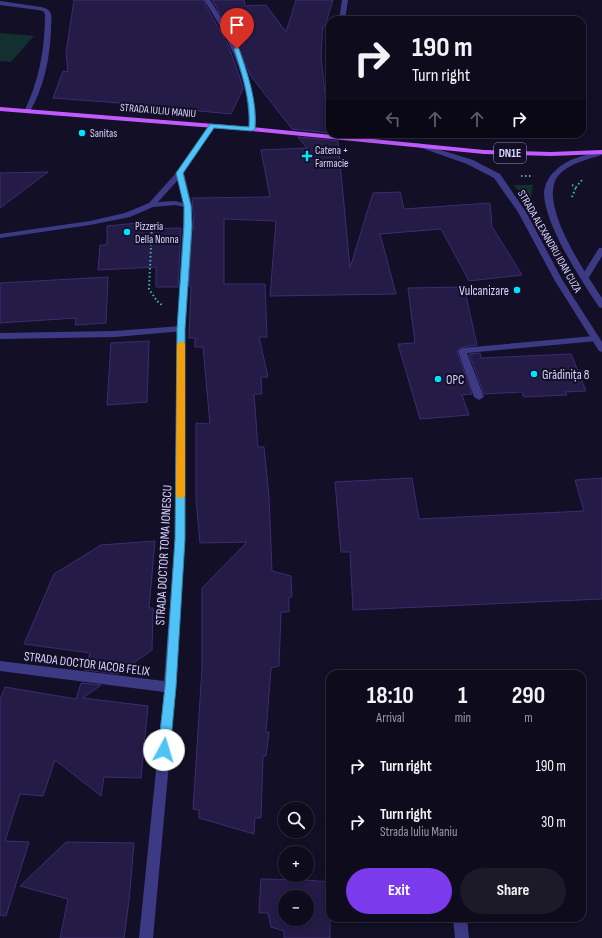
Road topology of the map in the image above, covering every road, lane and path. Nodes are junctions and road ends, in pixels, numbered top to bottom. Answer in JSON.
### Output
{"nodes":[{"id":1,"x":207,"y":0,"type":"edge"},
{"id":2,"x":345,"y":0,"type":"edge"},
{"id":3,"x":0,"y":3,"type":"edge"},
{"id":4,"x":343,"y":16,"type":"edge"},
{"id":5,"x":0,"y":109,"type":"edge"},
{"id":6,"x":27,"y":112,"type":"junction"},
{"id":7,"x":212,"y":126,"type":"junction"},
{"id":8,"x":252,"y":129,"type":"junction"},
{"id":9,"x":326,"y":136,"type":"edge"},
{"id":10,"x":352,"y":138,"type":"edge"},
{"id":11,"x":374,"y":140,"type":"joint"},
{"id":12,"x":418,"y":145,"type":"junction"},
{"id":13,"x":602,"y":152,"type":"edge"},
{"id":14,"x":180,"y":173,"type":"junction"},
{"id":15,"x":576,"y":186,"type":"dead end"},
{"id":16,"x":572,"y":201,"type":"dead end"},
{"id":17,"x":152,"y":205,"type":"junction"},
{"id":18,"x":188,"y":206,"type":"junction"},
{"id":19,"x":0,"y":236,"type":"edge"},
{"id":20,"x":602,"y":250,"type":"edge"},
{"id":21,"x":585,"y":277,"type":"junction"},
{"id":22,"x":599,"y":294,"type":"edge"},
{"id":23,"x":602,"y":305,"type":"edge"},
{"id":24,"x":181,"y":326,"type":"junction"},
{"id":25,"x":0,"y":336,"type":"edge"},
{"id":26,"x":594,"y":339,"type":"junction"},
{"id":27,"x":602,"y":349,"type":"edge"},
{"id":28,"x":479,"y":397,"type":"dead end"},
{"id":29,"x":0,"y":666,"type":"edge"},
{"id":30,"x":170,"y":687,"type":"junction"},
{"id":31,"x":460,"y":922,"type":"edge"},
{"id":32,"x":146,"y":938,"type":"edge"},
{"id":33,"x":462,"y":938,"type":"edge"}],
"edges":[{"from":1,"to":8,"type":"street"},
{"from":2,"to":4,"type":"street"},
{"from":3,"to":6,"type":"street"},
{"from":5,"to":6,"type":"main road","name":"STRADA IULIU MANIU","number":"DN1E"},
{"from":6,"to":7,"type":"main road","name":"STRADA IULIU MANIU","number":"DN1E"},
{"from":7,"to":8,"type":"main road","name":"STRADA IULIU MANIU","number":"DN1E"},
{"from":7,"to":14,"type":"street"},
{"from":8,"to":9,"type":"main road","name":"STRADA IULIU MANIU","number":"DN1E"},
{"from":10,"to":11,"type":"main road","name":"STRADA IULIU MANIU","number":"DN1E"},
{"from":11,"to":12,"type":"main road","name":"STRADA IULIU MANIU","number":"DN1E"},
{"from":12,"to":13,"type":"main road","name":"STRADA IULIU MANIU","number":"DN1E"},
{"from":12,"to":26,"type":"street","name":"STRADA ALEXANDRU IOAN CUZA"},
{"from":13,"to":21,"type":"street","name":"STRADA ALEXANDRU IOAN CUZA"},
{"from":14,"to":17,"type":"street"},
{"from":14,"to":18,"type":"street","name":"STRADA DOCTOR TOMA IONESCU"},
{"from":15,"to":16,"type":"path"},
{"from":17,"to":18,"type":"street"},
{"from":17,"to":19,"type":"street"},
{"from":17,"to":24,"type":"path"},
{"from":18,"to":24,"type":"street","name":"STRADA DOCTOR TOMA IONESCU"},
{"from":20,"to":21,"type":"street"},
{"from":21,"to":22,"type":"street","name":"STRADA ALEXANDRU IOAN CUZA"},
{"from":22,"to":23,"type":"street","name":"STRADA ALEXANDRU IOAN CUZA"},
{"from":24,"to":25,"type":"street"},
{"from":24,"to":30,"type":"street","name":"STRADA DOCTOR TOMA IONESCU"},
{"from":26,"to":27,"type":"street","name":"STRADA ALEXANDRU IOAN CUZA"},
{"from":26,"to":28,"type":"street"},
{"from":29,"to":30,"type":"street","name":"STRADA DOCTOR IACOB FELIX"},
{"from":30,"to":32,"type":"street","name":"STRADA DOCTOR TOMA IONESCU"},
{"from":31,"to":33,"type":"street"}]}
